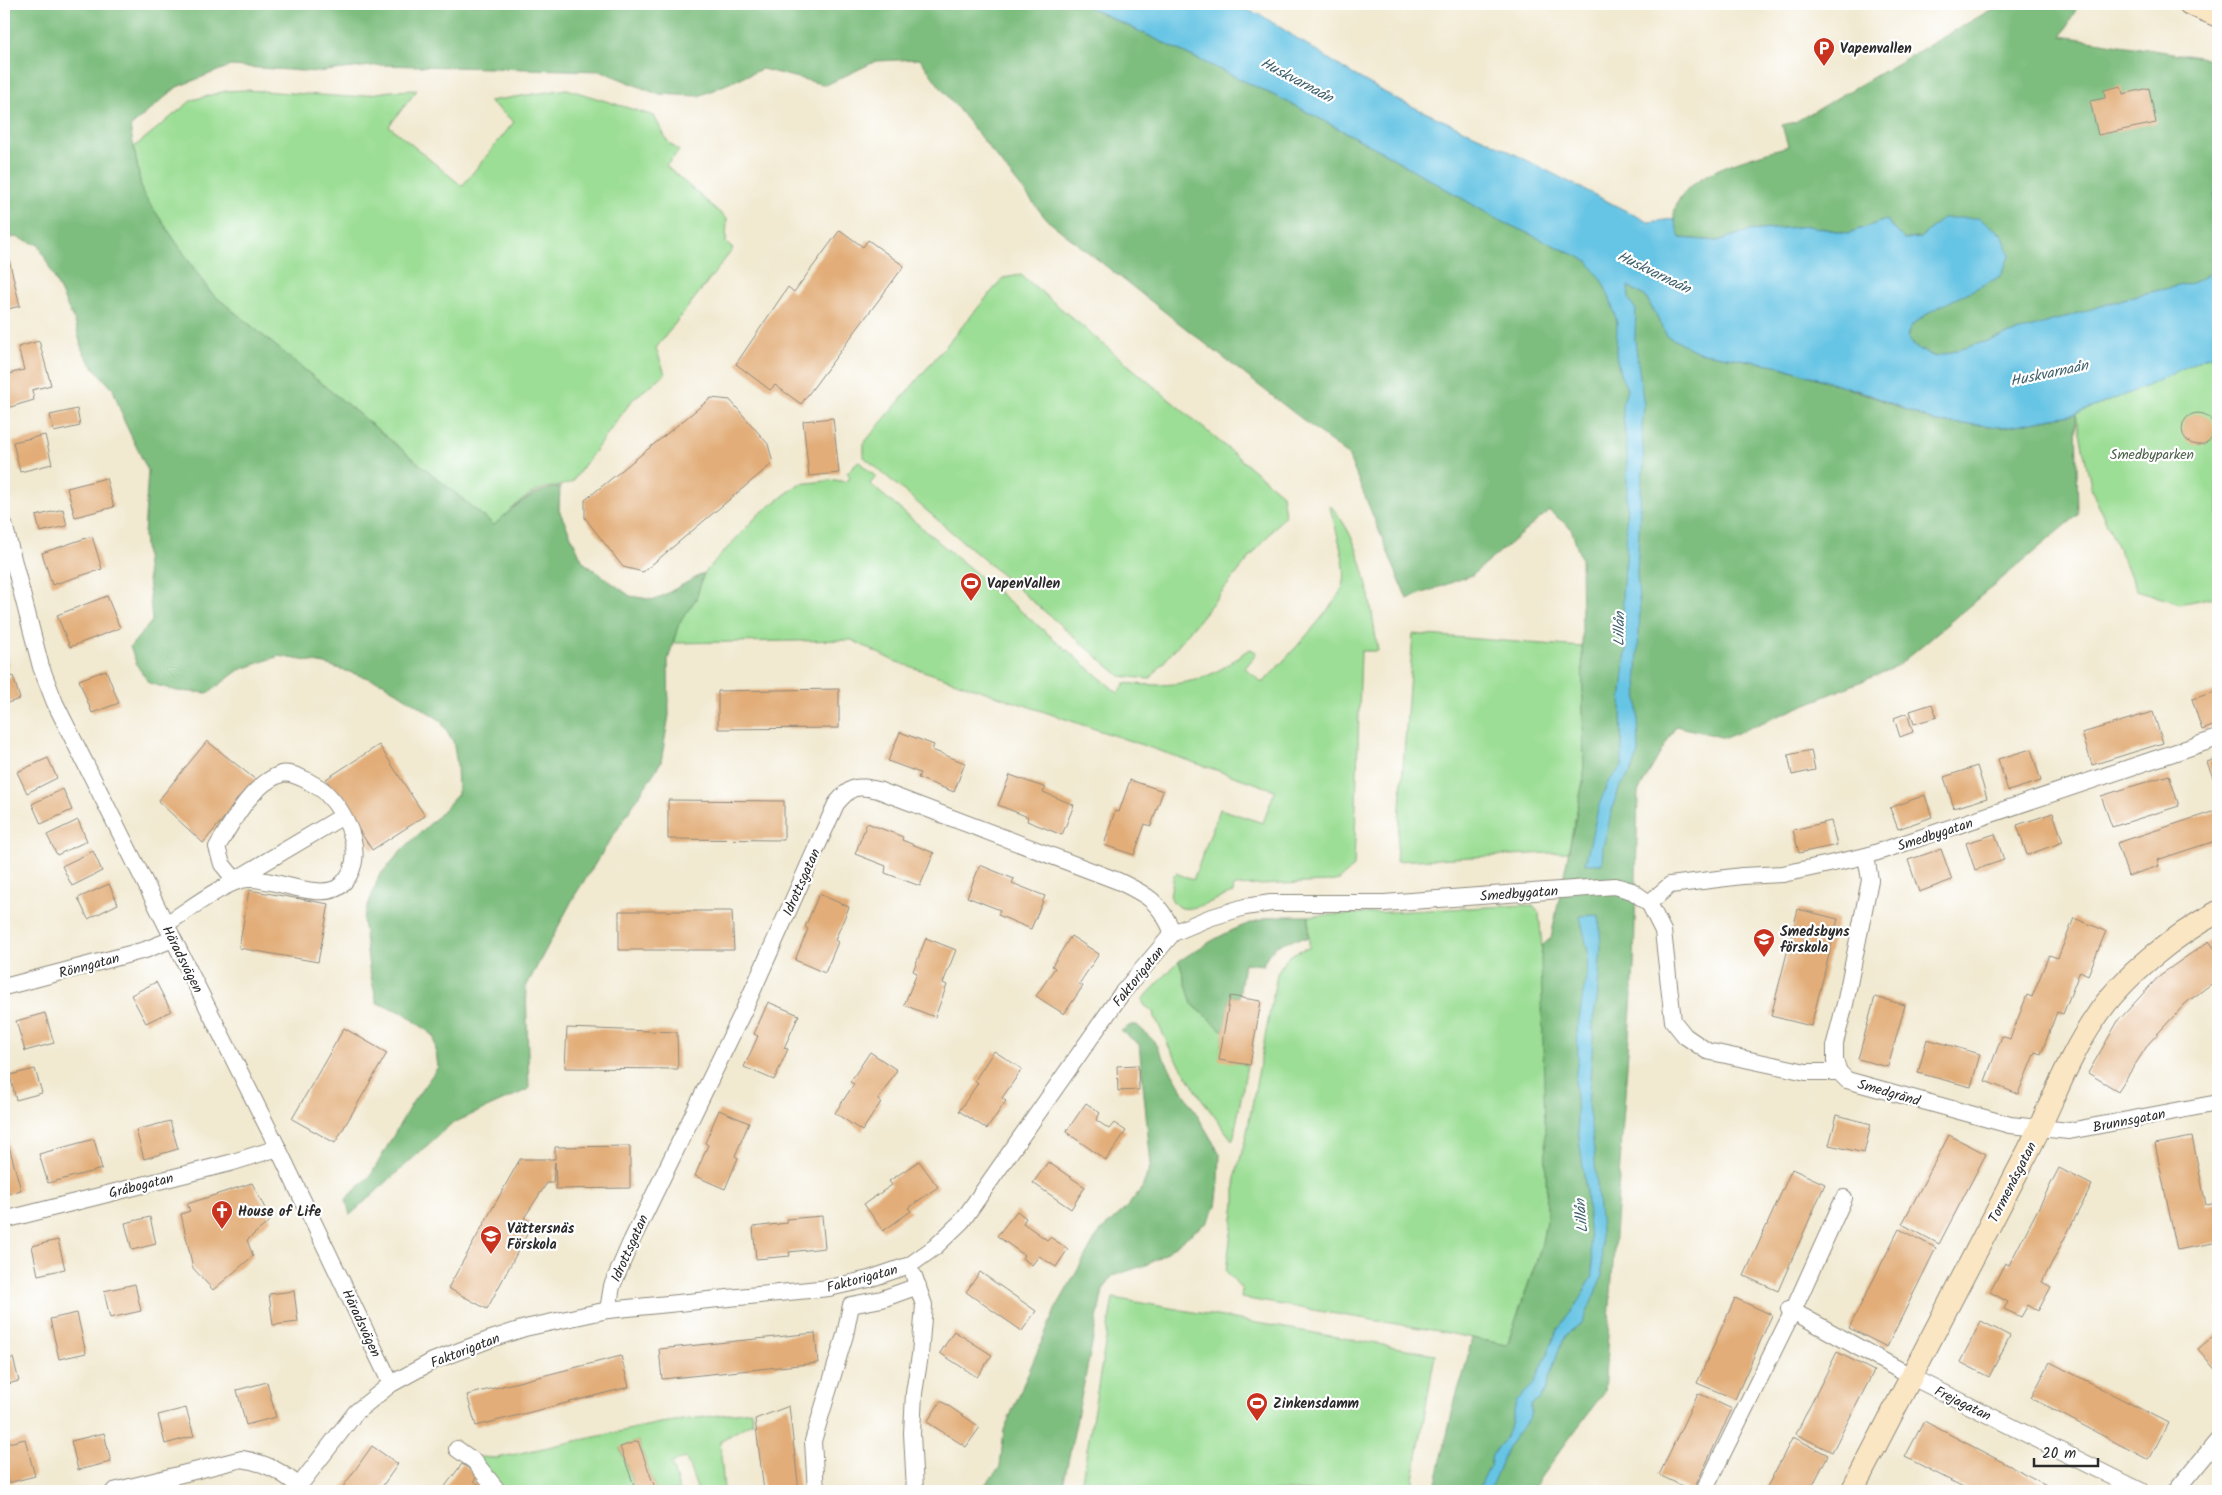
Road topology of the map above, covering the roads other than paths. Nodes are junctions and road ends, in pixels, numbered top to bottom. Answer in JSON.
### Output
{"nodes":[{"id":1,"x":2190,"y":4,"type":"edge"},
{"id":2,"x":2218,"y":16,"type":"edge"},
{"id":3,"x":4,"y":524,"type":"edge"},
{"id":4,"x":11,"y":579,"type":"edge"},
{"id":5,"x":2218,"y":738,"type":"edge"},
{"id":6,"x":342,"y":816,"type":"junction"},
{"id":7,"x":1866,"y":856,"type":"junction"},
{"id":8,"x":235,"y":880,"type":"junction"},
{"id":9,"x":1384,"y":902,"type":"joint"},
{"id":10,"x":1649,"y":904,"type":"junction"},
{"id":11,"x":2218,"y":912,"type":"edge"},
{"id":12,"x":166,"y":924,"type":"junction"},
{"id":13,"x":1173,"y":933,"type":"junction"},
{"id":14,"x":174,"y":939,"type":"junction"},
{"id":15,"x":4,"y":987,"type":"edge"},
{"id":16,"x":1839,"y":1072,"type":"junction"},
{"id":17,"x":2218,"y":1103,"type":"edge"},
{"id":18,"x":2040,"y":1128,"type":"junction"},
{"id":19,"x":278,"y":1148,"type":"junction"},
{"id":20,"x":1844,"y":1198,"type":"dead end"},
{"id":21,"x":4,"y":1220,"type":"edge"},
{"id":22,"x":910,"y":1265,"type":"junction"},
{"id":23,"x":918,"y":1286,"type":"junction"},
{"id":24,"x":608,"y":1310,"type":"junction"},
{"id":25,"x":1791,"y":1310,"type":"junction"},
{"id":26,"x":1912,"y":1377,"type":"junction"},
{"id":27,"x":391,"y":1384,"type":"junction"},
{"id":28,"x":2218,"y":1440,"type":"edge"},
{"id":29,"x":457,"y":1449,"type":"dead end"},
{"id":30,"x":297,"y":1488,"type":"edge"},
{"id":31,"x":114,"y":1491,"type":"edge"},
{"id":32,"x":498,"y":1491,"type":"edge"},
{"id":33,"x":816,"y":1491,"type":"edge"},
{"id":34,"x":915,"y":1491,"type":"edge"},
{"id":35,"x":1704,"y":1491,"type":"edge"},
{"id":36,"x":1852,"y":1491,"type":"edge"},
{"id":37,"x":2141,"y":1491,"type":"edge"},
{"id":38,"x":2176,"y":1491,"type":"edge"}],
"edges":[{"from":1,"to":2,"type":"street"},
{"from":3,"to":4,"type":"street","name":"Häradsvägen"},
{"from":4,"to":12,"type":"street","name":"Häradsvägen"},
{"from":5,"to":7,"type":"street","name":"Smedbygatan"},
{"from":6,"to":8,"type":"street"},
{"from":6,"to":8,"type":"street"},
{"from":6,"to":8,"type":"street"},
{"from":7,"to":10,"type":"street","name":"Smedbygatan"},
{"from":7,"to":16,"type":"street"},
{"from":8,"to":12,"type":"street"},
{"from":9,"to":10,"type":"street","name":"Smedbygatan"},
{"from":9,"to":13,"type":"street","name":"Faktorigatan"},
{"from":10,"to":16,"type":"street","name":"Smedbygatan"},
{"from":11,"to":18,"type":"street","name":"Tormenåsgatan"},
{"from":12,"to":14,"type":"street","name":"Häradsvägen"},
{"from":13,"to":22,"type":"street","name":"Faktorigatan"},
{"from":13,"to":24,"type":"street","name":"Idrottsgatan"},
{"from":14,"to":15,"type":"street","name":"Rönngatan"},
{"from":14,"to":19,"type":"street","name":"Häradsvägen"},
{"from":16,"to":18,"type":"street","name":"Smedgränd"},
{"from":17,"to":18,"type":"street","name":"Brunnsgatan"},
{"from":18,"to":26,"type":"street","name":"Tormenåsgatan"},
{"from":19,"to":21,"type":"street","name":"Gråbogatan"},
{"from":19,"to":27,"type":"street","name":"Häradsvägen"},
{"from":20,"to":25,"type":"street"},
{"from":22,"to":23,"type":"street"},
{"from":22,"to":24,"type":"street","name":"Faktorigatan"},
{"from":23,"to":33,"type":"street"},
{"from":23,"to":34,"type":"street"},
{"from":24,"to":27,"type":"street","name":"Faktorigatan"},
{"from":25,"to":26,"type":"street","name":"Frejagatan"},
{"from":25,"to":35,"type":"street"},
{"from":26,"to":36,"type":"street","name":"Tormenåsgatan"},
{"from":26,"to":37,"type":"street","name":"Frejagatan"},
{"from":27,"to":30,"type":"street","name":"Faktorigatan"},
{"from":28,"to":38,"type":"street"},
{"from":29,"to":32,"type":"street"},
{"from":30,"to":31,"type":"street"}]}
